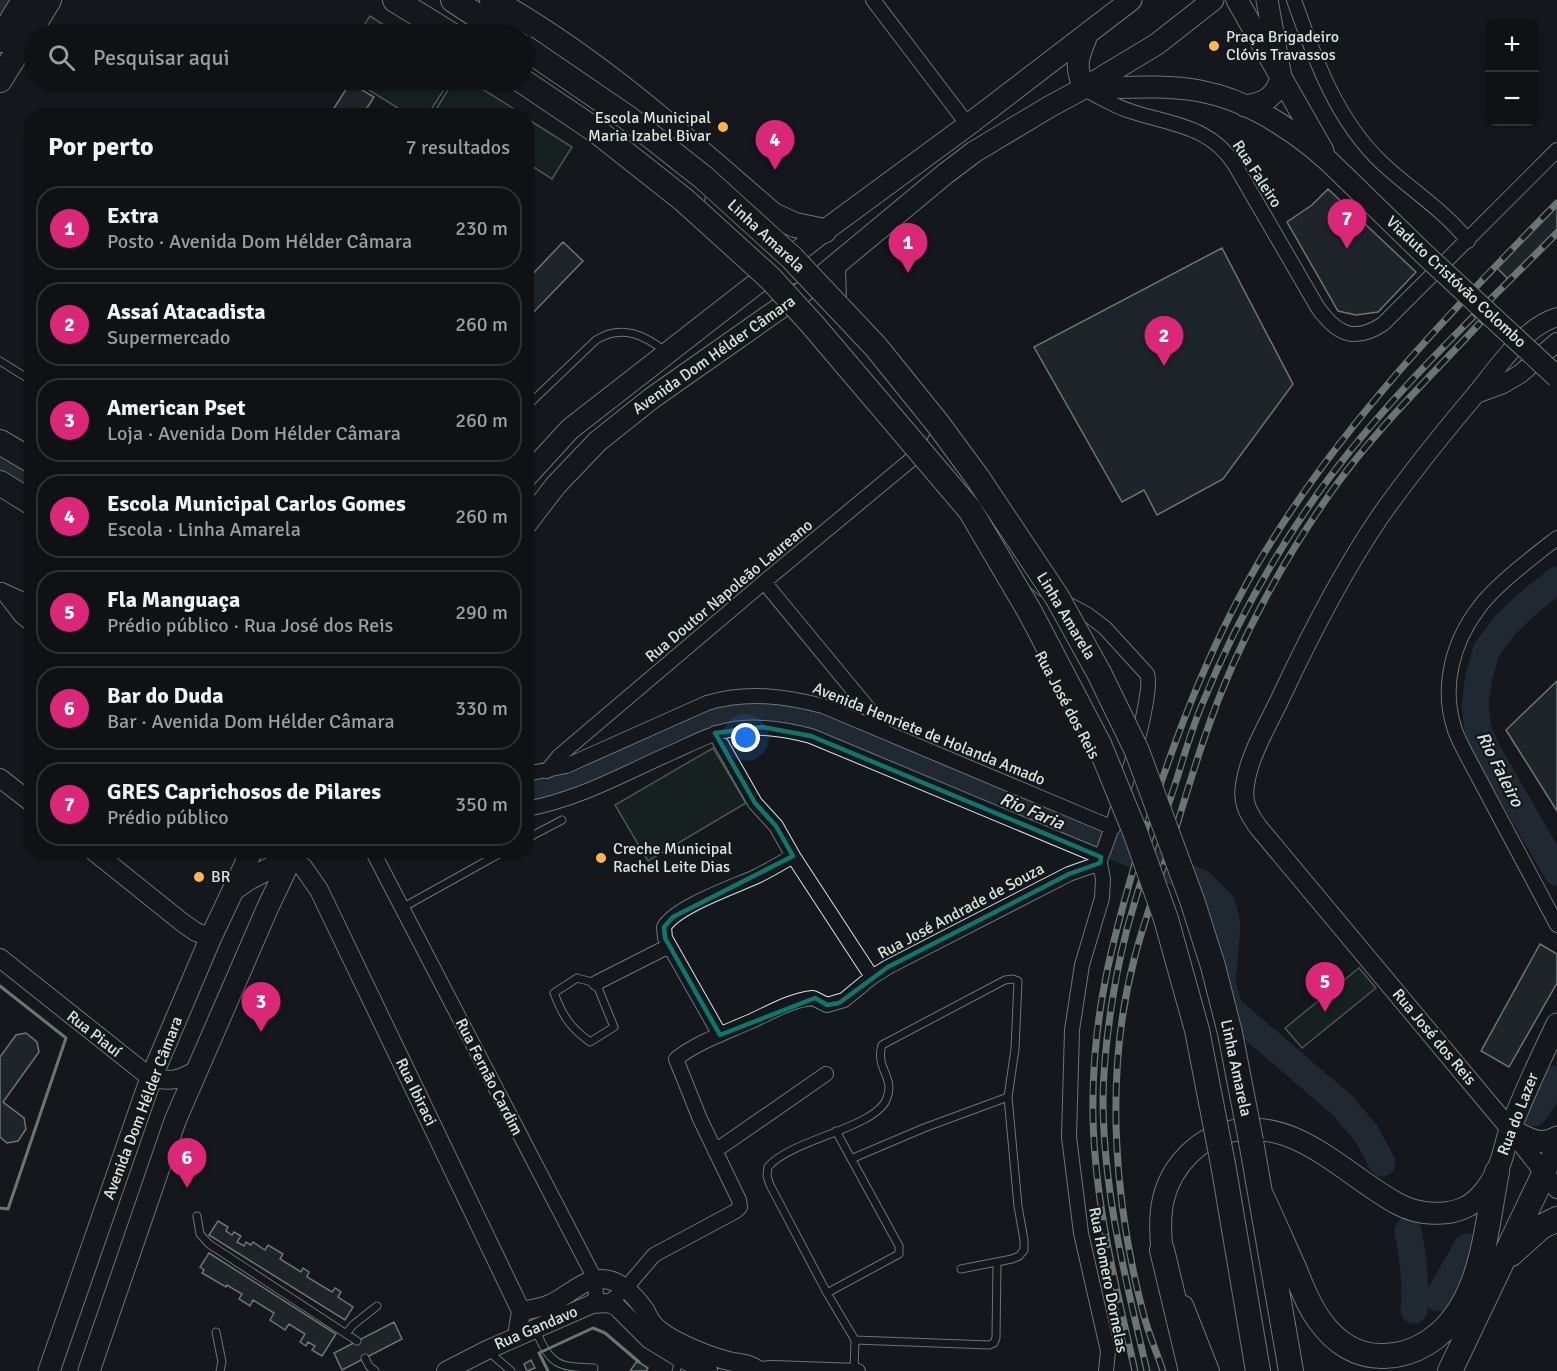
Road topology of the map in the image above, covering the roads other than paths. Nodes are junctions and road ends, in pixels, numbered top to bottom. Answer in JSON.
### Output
{"nodes":[{"id":1,"x":24,"y":0,"type":"edge"},
{"id":2,"x":49,"y":0,"type":"edge"},
{"id":3,"x":453,"y":0,"type":"edge"},
{"id":4,"x":492,"y":0,"type":"edge"},
{"id":5,"x":873,"y":0,"type":"edge"},
{"id":6,"x":1131,"y":0,"type":"edge"},
{"id":7,"x":1213,"y":0,"type":"edge"},
{"id":8,"x":1237,"y":0,"type":"edge"},
{"id":9,"x":1267,"y":0,"type":"edge"},
{"id":10,"x":1294,"y":0,"type":"edge"},
{"id":11,"x":401,"y":4,"type":"edge"},
{"id":12,"x":34,"y":24,"type":"edge"},
{"id":13,"x":434,"y":24,"type":"edge"},
{"id":14,"x":490,"y":24,"type":"edge"},
{"id":15,"x":530,"y":24,"type":"edge"},
{"id":16,"x":534,"y":27,"type":"edge"},
{"id":17,"x":1087,"y":34,"type":"junction"},
{"id":18,"x":0,"y":40,"type":"edge"},
{"id":19,"x":24,"y":41,"type":"edge"},
{"id":20,"x":534,"y":54,"type":"edge"},
{"id":21,"x":1281,"y":77,"type":"junction"},
{"id":22,"x":0,"y":80,"type":"edge"},
{"id":23,"x":1084,"y":88,"type":"junction"},
{"id":24,"x":534,"y":89,"type":"edge"},
{"id":25,"x":1245,"y":106,"type":"junction"},
{"id":26,"x":968,"y":125,"type":"junction"},
{"id":27,"x":1557,"y":150,"type":"edge"},
{"id":28,"x":1330,"y":161,"type":"junction"},
{"id":29,"x":745,"y":191,"type":"junction"},
{"id":30,"x":824,"y":231,"type":"junction"},
{"id":31,"x":1468,"y":241,"type":"junction"},
{"id":32,"x":838,"y":263,"type":"junction"},
{"id":33,"x":780,"y":267,"type":"junction"},
{"id":34,"x":822,"y":276,"type":"junction"},
{"id":35,"x":803,"y":292,"type":"junction"},
{"id":36,"x":1557,"y":317,"type":"edge"},
{"id":37,"x":842,"y":326,"type":"junction"},
{"id":38,"x":1557,"y":342,"type":"edge"},
{"id":39,"x":668,"y":354,"type":"junction"},
{"id":40,"x":0,"y":361,"type":"edge"},
{"id":41,"x":24,"y":376,"type":"edge"},
{"id":42,"x":1557,"y":377,"type":"edge"},
{"id":43,"x":1475,"y":395,"type":"junction"},
{"id":44,"x":534,"y":399,"type":"edge"},
{"id":45,"x":935,"y":440,"type":"junction"},
{"id":46,"x":0,"y":442,"type":"edge"},
{"id":47,"x":24,"y":456,"type":"edge"},
{"id":48,"x":534,"y":468,"type":"edge"},
{"id":49,"x":0,"y":483,"type":"edge"},
{"id":50,"x":24,"y":498,"type":"edge"},
{"id":51,"x":534,"y":514,"type":"edge"},
{"id":52,"x":1557,"y":538,"type":"edge"},
{"id":53,"x":1020,"y":564,"type":"junction"},
{"id":54,"x":764,"y":582,"type":"junction"},
{"id":55,"x":1,"y":590,"type":"edge"},
{"id":56,"x":24,"y":600,"type":"edge"},
{"id":57,"x":1019,"y":611,"type":"dead end"},
{"id":58,"x":24,"y":618,"type":"edge"},
{"id":59,"x":885,"y":732,"type":"junction"},
{"id":60,"x":715,"y":733,"type":"junction"},
{"id":61,"x":1096,"y":761,"type":"dead end"},
{"id":62,"x":547,"y":771,"type":"junction"},
{"id":63,"x":534,"y":773,"type":"edge"},
{"id":64,"x":1128,"y":773,"type":"junction"},
{"id":65,"x":0,"y":778,"type":"edge"},
{"id":66,"x":24,"y":797,"type":"edge"},
{"id":67,"x":534,"y":808,"type":"edge"},
{"id":68,"x":562,"y":820,"type":"dead end"},
{"id":69,"x":534,"y":835,"type":"edge"},
{"id":70,"x":1106,"y":847,"type":"junction"},
{"id":71,"x":793,"y":856,"type":"junction"},
{"id":72,"x":102,"y":858,"type":"edge"},
{"id":73,"x":248,"y":858,"type":"edge"},
{"id":74,"x":285,"y":858,"type":"edge"},
{"id":75,"x":290,"y":858,"type":"edge"},
{"id":76,"x":295,"y":858,"type":"edge"},
{"id":77,"x":376,"y":858,"type":"edge"},
{"id":78,"x":492,"y":858,"type":"edge"},
{"id":79,"x":232,"y":890,"type":"junction"},
{"id":80,"x":402,"y":908,"type":"junction"},
{"id":81,"x":1557,"y":925,"type":"edge"},
{"id":82,"x":211,"y":937,"type":"junction"},
{"id":83,"x":669,"y":946,"type":"junction"},
{"id":84,"x":0,"y":958,"type":"edge"},
{"id":85,"x":872,"y":977,"type":"junction"},
{"id":86,"x":596,"y":983,"type":"junction"},
{"id":87,"x":1557,"y":1024,"type":"edge"},
{"id":88,"x":720,"y":1035,"type":"junction"},
{"id":89,"x":197,"y":1070,"type":"junction"},
{"id":90,"x":826,"y":1074,"type":"dead end"},
{"id":91,"x":152,"y":1078,"type":"junction"},
{"id":92,"x":1008,"y":1097,"type":"junction"},
{"id":93,"x":1510,"y":1129,"type":"junction"},
{"id":94,"x":836,"y":1131,"type":"junction"},
{"id":95,"x":1557,"y":1137,"type":"edge"},
{"id":96,"x":1557,"y":1146,"type":"edge"},
{"id":97,"x":715,"y":1152,"type":"junction"},
{"id":98,"x":851,"y":1159,"type":"junction"},
{"id":99,"x":1497,"y":1172,"type":"junction"},
{"id":100,"x":1550,"y":1181,"type":"edge"},
{"id":101,"x":1262,"y":1197,"type":"junction"},
{"id":102,"x":196,"y":1216,"type":"dead end"},
{"id":103,"x":1557,"y":1219,"type":"edge"},
{"id":104,"x":1162,"y":1250,"type":"joint"},
{"id":105,"x":1238,"y":1250,"type":"junction"},
{"id":106,"x":1502,"y":1261,"type":"junction"},
{"id":107,"x":997,"y":1263,"type":"junction"},
{"id":108,"x":961,"y":1269,"type":"dead end"},
{"id":109,"x":595,"y":1279,"type":"junction"},
{"id":110,"x":626,"y":1289,"type":"junction"},
{"id":111,"x":827,"y":1293,"type":"junction"},
{"id":112,"x":600,"y":1304,"type":"junction"},
{"id":113,"x":377,"y":1306,"type":"dead end"},
{"id":114,"x":521,"y":1311,"type":"junction"},
{"id":115,"x":535,"y":1329,"type":"junction"},
{"id":116,"x":216,"y":1332,"type":"dead end"},
{"id":117,"x":346,"y":1334,"type":"junction"},
{"id":118,"x":517,"y":1336,"type":"junction"},
{"id":119,"x":855,"y":1340,"type":"junction"},
{"id":120,"x":357,"y":1341,"type":"dead end"},
{"id":121,"x":487,"y":1350,"type":"junction"},
{"id":122,"x":365,"y":1358,"type":"dead end"},
{"id":123,"x":685,"y":1365,"type":"edge"},
{"id":124,"x":728,"y":1367,"type":"edge"},
{"id":125,"x":594,"y":1368,"type":"dead end"},
{"id":126,"x":1203,"y":1369,"type":"edge"},
{"id":127,"x":759,"y":1370,"type":"edge"},
{"id":128,"x":49,"y":1371,"type":"edge"},
{"id":129,"x":89,"y":1371,"type":"edge"},
{"id":130,"x":220,"y":1371,"type":"edge"},
{"id":131,"x":375,"y":1371,"type":"edge"},
{"id":132,"x":446,"y":1371,"type":"edge"},
{"id":133,"x":511,"y":1371,"type":"edge"},
{"id":134,"x":708,"y":1371,"type":"edge"},
{"id":135,"x":856,"y":1371,"type":"edge"},
{"id":136,"x":1106,"y":1371,"type":"edge"},
{"id":137,"x":1242,"y":1371,"type":"edge"},
{"id":138,"x":1258,"y":1371,"type":"edge"},
{"id":139,"x":1291,"y":1371,"type":"edge"},
{"id":140,"x":1450,"y":1371,"type":"edge"}],
"edges":[{"from":1,"to":18,"type":"highway"},
{"from":2,"to":12,"type":"highway"},
{"from":3,"to":14,"type":"highway"},
{"from":4,"to":15,"type":"highway"},
{"from":5,"to":26,"type":"street"},
{"from":6,"to":17,"type":"main road","name":"Avenida Dom Hélder Câmara"},
{"from":7,"to":23,"type":"main road","name":"Avenida Dom Hélder Câmara"},
{"from":8,"to":21,"type":"main road"},
{"from":9,"to":21,"type":"main road"},
{"from":10,"to":31,"type":"street"},
{"from":11,"to":13,"type":"highway"},
{"from":16,"to":29,"type":"highway"},
{"from":17,"to":23,"type":"main road"},
{"from":17,"to":26,"type":"main road","name":"Avenida Dom Hélder Câmara"},
{"from":19,"to":22,"type":"highway"},
{"from":20,"to":101,"type":"highway","name":"Linha Amarela","bridge":true},
{"from":21,"to":25,"type":"main road"},
{"from":21,"to":28,"type":"main road"},
{"from":23,"to":25,"type":"main road"},
{"from":23,"to":31,"type":"street","name":"Rua Faleiro"},
{"from":23,"to":32,"type":"main road","name":"Avenida Dom Hélder Câmara"},
{"from":24,"to":105,"type":"highway","name":"Linha Amarela","bridge":true},
{"from":25,"to":28,"type":"main road"},
{"from":26,"to":30,"type":"main road","name":"Avenida Dom Hélder Câmara"},
{"from":27,"to":31,"type":"street"},
{"from":28,"to":42,"type":"main road","name":"Viaduto Cristóvão Colombo","bridge":true},
{"from":29,"to":30,"type":"highway"},
{"from":29,"to":33,"type":"main road"},
{"from":30,"to":33,"type":"main road","name":"Avenida Dom Hélder Câmara"},
{"from":32,"to":34,"type":"main road","name":"Avenida Dom Hélder Câmara"},
{"from":32,"to":37,"type":"street"},
{"from":33,"to":34,"type":"main road"},
{"from":33,"to":39,"type":"main road","name":"Avenida Dom Hélder Câmara"},
{"from":34,"to":35,"type":"main road","name":"Avenida Dom Hélder Câmara"},
{"from":35,"to":37,"type":"street"},
{"from":35,"to":51,"type":"main road","name":"Avenida Dom Hélder Câmara"},
{"from":36,"to":43,"type":"street"},
{"from":37,"to":45,"type":"street"},
{"from":38,"to":43,"type":"street"},
{"from":39,"to":44,"type":"lane"},
{"from":39,"to":48,"type":"main road","name":"Avenida Dom Hélder Câmara"},
{"from":40,"to":41,"type":"lane"},
{"from":43,"to":93,"type":"street","name":"Rua José dos Reis"},
{"from":45,"to":53,"type":"street"},
{"from":45,"to":54,"type":"street","name":"Rua Doutor Napoleão Laureano"},
{"from":46,"to":47,"type":"highway"},
{"from":49,"to":50,"type":"highway"},
{"from":52,"to":81,"type":"street"},
{"from":53,"to":57,"type":"lane"},
{"from":53,"to":64,"type":"street"},
{"from":54,"to":59,"type":"street"},
{"from":54,"to":62,"type":"street","name":"Rua Doutor Napoleão Laureano"},
{"from":55,"to":56,"type":"street"},
{"from":55,"to":58,"type":"street"},
{"from":59,"to":62,"type":"street","name":"Avenida Henriete de Holanda Amado"},
{"from":59,"to":70,"type":"street","name":"Avenida Henriete de Holanda Amado"},
{"from":60,"to":67,"type":"street"},
{"from":60,"to":70,"type":"street"},
{"from":60,"to":71,"type":"street"},
{"from":61,"to":64,"type":"lane","name":"Rua José dos Reis"},
{"from":62,"to":63,"type":"street","name":"Avenida Henriete de Holanda Amado"},
{"from":64,"to":70,"type":"street","name":"Rua Homero Dornelas"},
{"from":65,"to":66,"type":"street"},
{"from":68,"to":69,"type":"lane"},
{"from":70,"to":85,"type":"street","name":"Rua José Andrade de Souza"},
{"from":70,"to":136,"type":"street","name":"Rua Homero Dornelas"},
{"from":71,"to":83,"type":"street"},
{"from":71,"to":85,"type":"street"},
{"from":72,"to":82,"type":"street"},
{"from":73,"to":79,"type":"main road","name":"Avenida Dom Hélder Câmara"},
{"from":74,"to":79,"type":"main road"},
{"from":75,"to":89,"type":"main road"},
{"from":76,"to":114,"type":"street","name":"Rua Ibiraci"},
{"from":77,"to":80,"type":"street","name":"Rua Fernão Cardim"},
{"from":78,"to":80,"type":"lane"},
{"from":79,"to":82,"type":"main road","name":"Avenida Dom Hélder Câmara"},
{"from":80,"to":109,"type":"street","name":"Rua Fernão Cardim"},
{"from":82,"to":91,"type":"main road","name":"Avenida Dom Hélder Câmara"},
{"from":83,"to":86,"type":"street"},
{"from":83,"to":88,"type":"street"},
{"from":84,"to":91,"type":"street","name":"Rua Piauí"},
{"from":85,"to":88,"type":"street","name":"Rua José Andrade de Souza"},
{"from":86,"to":86,"type":"lane"},
{"from":87,"to":93,"type":"main road","name":"Rua do Lazer"},
{"from":88,"to":97,"type":"street"},
{"from":89,"to":91,"type":"street"},
{"from":89,"to":129,"type":"main road"},
{"from":90,"to":97,"type":"street"},
{"from":91,"to":128,"type":"main road","name":"Avenida Dom Hélder Câmara"},
{"from":92,"to":94,"type":"lane"},
{"from":92,"to":98,"type":"lane"},
{"from":92,"to":107,"type":"lane"},
{"from":93,"to":95,"type":"main road"},
{"from":93,"to":99,"type":"main road","name":"Rua do Lazer"},
{"from":93,"to":100,"type":"street","name":"Rua José dos Reis"},
{"from":94,"to":98,"type":"lane"},
{"from":94,"to":111,"type":"lane"},
{"from":96,"to":100,"type":"main road"},
{"from":97,"to":110,"type":"street","name":"Rua Gandavo"},
{"from":98,"to":111,"type":"lane"},
{"from":99,"to":101,"type":"highway"},
{"from":99,"to":104,"type":"main road","name":"Rua do Lazer"},
{"from":100,"to":106,"type":"highway"},
{"from":101,"to":139,"type":"highway","name":"Linha Amarela"},
{"from":102,"to":117,"type":"lane"},
{"from":103,"to":106,"type":"highway"},
{"from":104,"to":126,"type":"highway"},
{"from":105,"to":137,"type":"highway"},
{"from":105,"to":138,"type":"highway","name":"Linha Amarela"},
{"from":106,"to":140,"type":"highway"},
{"from":107,"to":108,"type":"lane"},
{"from":107,"to":119,"type":"lane"},
{"from":109,"to":110,"type":"street"},
{"from":109,"to":112,"type":"street"},
{"from":109,"to":114,"type":"street","name":"Rua Gandavo"},
{"from":110,"to":112,"type":"street","name":"Rua Gandavo"},
{"from":110,"to":124,"type":"street"},
{"from":111,"to":119,"type":"lane"},
{"from":112,"to":115,"type":"street","name":"Rua Gandavo"},
{"from":112,"to":123,"type":"street"},
{"from":113,"to":117,"type":"lane"},
{"from":114,"to":118,"type":"street"},
{"from":115,"to":118,"type":"street","name":"Rua Gandavo"},
{"from":115,"to":125,"type":"lane"},
{"from":116,"to":130,"type":"lane"},
{"from":117,"to":120,"type":"lane"},
{"from":118,"to":121,"type":"street","name":"Rua Gandavo"},
{"from":119,"to":135,"type":"lane"},
{"from":121,"to":132,"type":"street","name":"Rua Gandavo"},
{"from":121,"to":133,"type":"lane"},
{"from":122,"to":131,"type":"lane"},
{"from":123,"to":134,"type":"street"},
{"from":124,"to":127,"type":"street"},
{"from":127,"to":135,"type":"street"}]}
